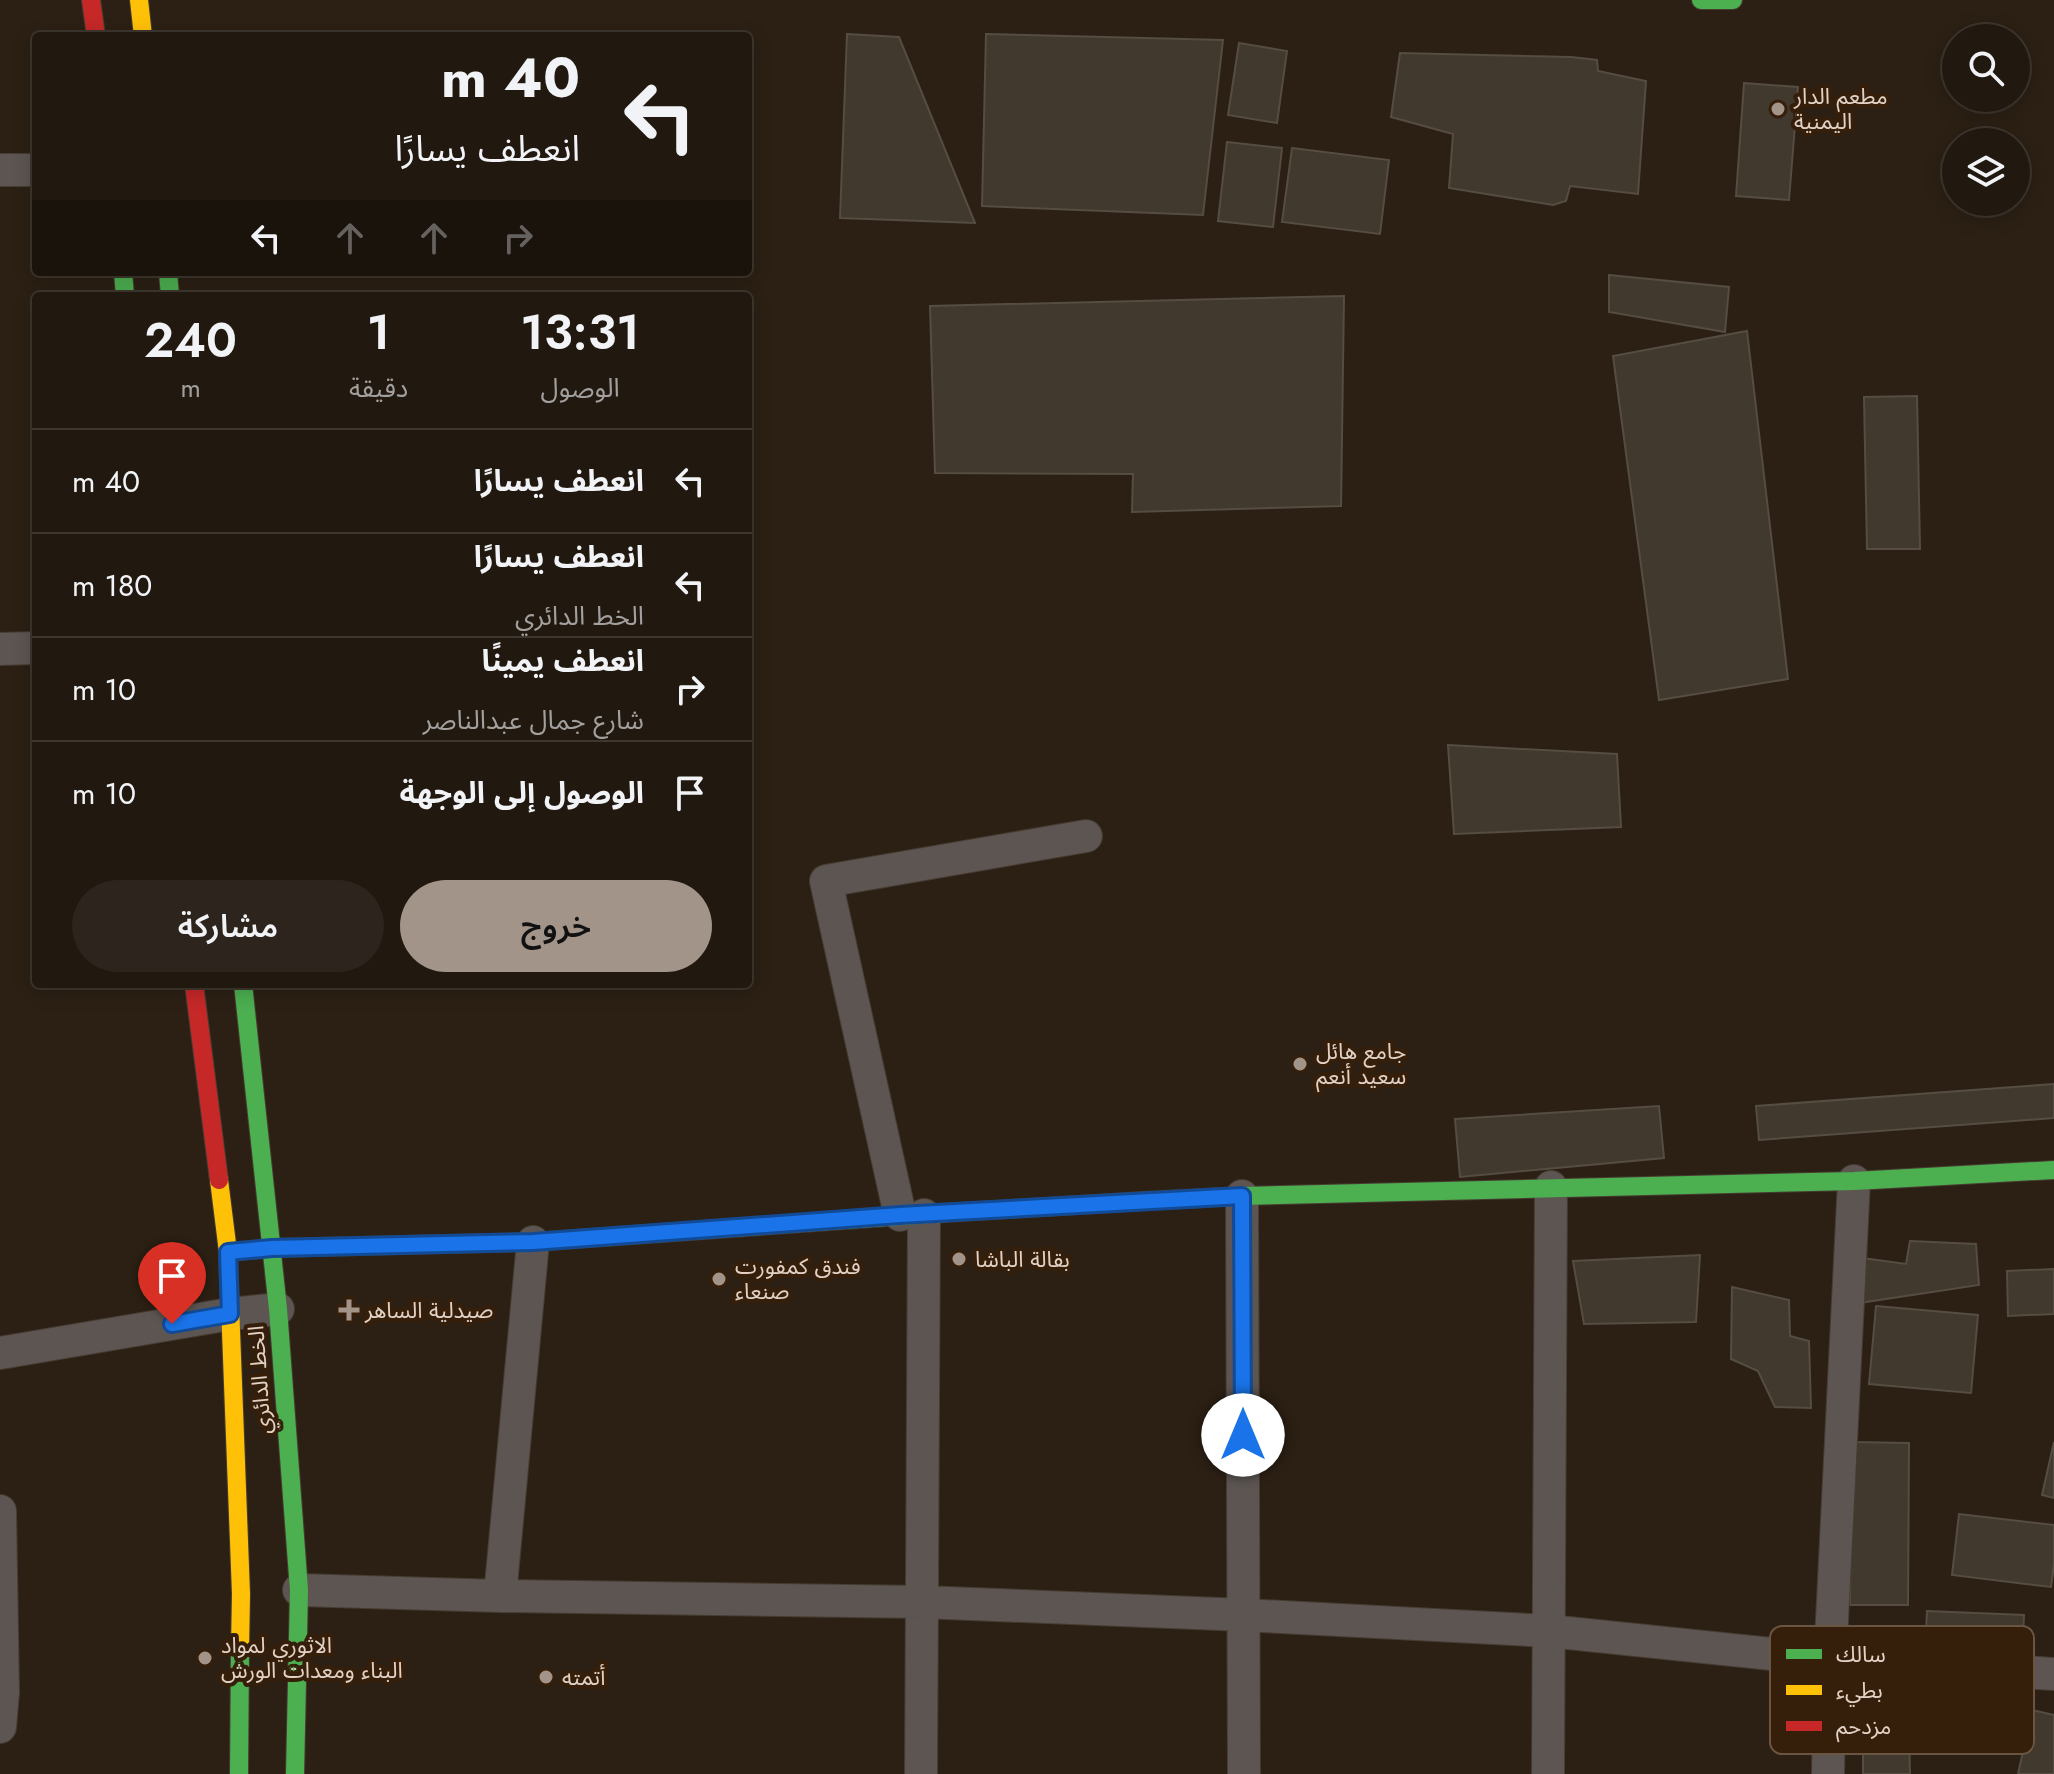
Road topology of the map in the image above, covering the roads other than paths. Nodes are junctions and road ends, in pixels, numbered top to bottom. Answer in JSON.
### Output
{"nodes":[{"id":1,"x":91,"y":0,"type":"edge"},
{"id":2,"x":139,"y":0,"type":"edge"},
{"id":3,"x":1701,"y":0,"type":"edge"},
{"id":4,"x":1733,"y":0,"type":"edge"},
{"id":5,"x":95,"y":32,"type":"edge"},
{"id":6,"x":143,"y":32,"type":"edge"},
{"id":7,"x":0,"y":170,"type":"edge"},
{"id":8,"x":32,"y":170,"type":"edge"},
{"id":9,"x":32,"y":648,"type":"edge"},
{"id":10,"x":0,"y":649,"type":"edge"},
{"id":11,"x":1086,"y":836,"type":"dead end"},
{"id":12,"x":195,"y":988,"type":"edge"},
{"id":13,"x":243,"y":988,"type":"edge"},
{"id":14,"x":2054,"y":1170,"type":"edge"},
{"id":15,"x":1854,"y":1181,"type":"junction"},
{"id":16,"x":1551,"y":1187,"type":"junction"},
{"id":17,"x":1242,"y":1196,"type":"junction"},
{"id":18,"x":912,"y":1215,"type":"junction"},
{"id":19,"x":533,"y":1242,"type":"junction"},
{"id":20,"x":272,"y":1248,"type":"junction"},
{"id":21,"x":228,"y":1252,"type":"junction"},
{"id":22,"x":278,"y":1309,"type":"junction"},
{"id":23,"x":230,"y":1314,"type":"junction"},
{"id":24,"x":0,"y":1353,"type":"edge"},
{"id":25,"x":0,"y":1511,"type":"edge"},
{"id":26,"x":299,"y":1590,"type":"junction"},
{"id":27,"x":500,"y":1596,"type":"junction"},
{"id":28,"x":922,"y":1602,"type":"junction"},
{"id":29,"x":1244,"y":1615,"type":"junction"},
{"id":30,"x":1832,"y":1626,"type":"edge"},
{"id":31,"x":1549,"y":1631,"type":"junction"},
{"id":32,"x":1770,"y":1654,"type":"edge"},
{"id":33,"x":2034,"y":1673,"type":"edge"},
{"id":34,"x":2054,"y":1674,"type":"edge"},
{"id":35,"x":2,"y":1692,"type":"edge"},
{"id":36,"x":0,"y":1727,"type":"edge"},
{"id":37,"x":1828,"y":1754,"type":"edge"},
{"id":38,"x":239,"y":1774,"type":"edge"},
{"id":39,"x":295,"y":1774,"type":"edge"},
{"id":40,"x":921,"y":1774,"type":"edge"},
{"id":41,"x":1244,"y":1774,"type":"edge"},
{"id":42,"x":1548,"y":1774,"type":"edge"},
{"id":43,"x":1828,"y":1774,"type":"edge"}],
"edges":[{"from":1,"to":5,"type":"street"},
{"from":2,"to":6,"type":"street"},
{"from":3,"to":4,"type":"street"},
{"from":7,"to":8,"type":"street"},
{"from":9,"to":10,"type":"street"},
{"from":11,"to":18,"type":"street"},
{"from":12,"to":21,"type":"street","name":"الخط الدائري"},
{"from":13,"to":20,"type":"street","name":"الخط الدائري"},
{"from":14,"to":15,"type":"street"},
{"from":15,"to":16,"type":"street"},
{"from":15,"to":30,"type":"street"},
{"from":16,"to":17,"type":"street"},
{"from":16,"to":31,"type":"street"},
{"from":17,"to":18,"type":"street"},
{"from":17,"to":29,"type":"street"},
{"from":18,"to":19,"type":"street"},
{"from":18,"to":28,"type":"street"},
{"from":19,"to":20,"type":"street"},
{"from":19,"to":27,"type":"street"},
{"from":20,"to":21,"type":"street"},
{"from":20,"to":22,"type":"street","name":"الخط الدائري"},
{"from":21,"to":23,"type":"street","name":"الخط الدائري"},
{"from":22,"to":23,"type":"street"},
{"from":22,"to":26,"type":"street","name":"الخط الدائري"},
{"from":23,"to":24,"type":"street"},
{"from":23,"to":38,"type":"street","name":"الخط الدائري"},
{"from":25,"to":35,"type":"street"},
{"from":26,"to":27,"type":"street"},
{"from":26,"to":39,"type":"street","name":"الخط الدائري"},
{"from":27,"to":28,"type":"street"},
{"from":28,"to":29,"type":"street"},
{"from":28,"to":40,"type":"street"},
{"from":29,"to":31,"type":"street"},
{"from":29,"to":41,"type":"street"},
{"from":31,"to":32,"type":"street"},
{"from":31,"to":42,"type":"street"},
{"from":33,"to":34,"type":"street"},
{"from":35,"to":36,"type":"street"},
{"from":37,"to":43,"type":"street"}]}
